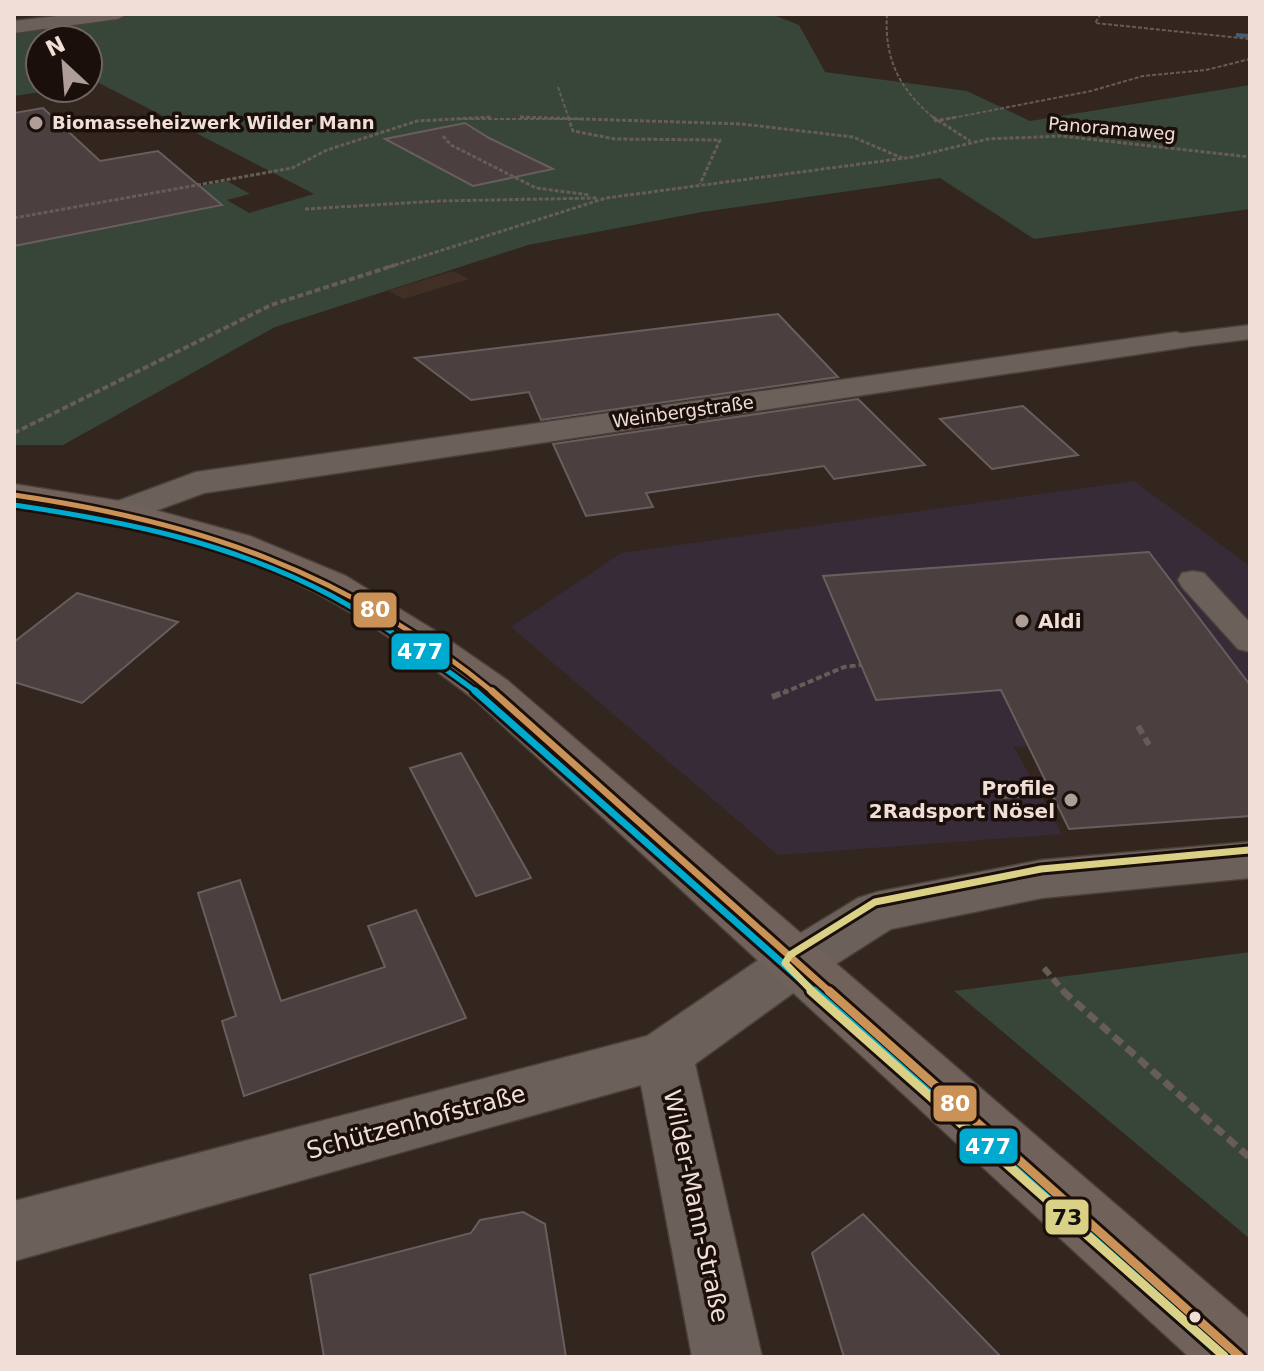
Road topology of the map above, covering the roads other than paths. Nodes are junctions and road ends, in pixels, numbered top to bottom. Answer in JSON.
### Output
{"nodes":[{"id":1,"x":118,"y":14,"type":"edge"},
{"id":2,"x":14,"y":27,"type":"edge"},
{"id":3,"x":1250,"y":332,"type":"edge"},
{"id":4,"x":1176,"y":341,"type":"joint"},
{"id":5,"x":14,"y":495,"type":"edge"},
{"id":6,"x":120,"y":513,"type":"junction"},
{"id":7,"x":1193,"y":580,"type":"dead end"},
{"id":8,"x":1250,"y":642,"type":"edge"},
{"id":9,"x":1250,"y":860,"type":"edge"},
{"id":10,"x":795,"y":963,"type":"junction"},
{"id":11,"x":664,"y":1055,"type":"junction"},
{"id":12,"x":14,"y":1231,"type":"edge"},
{"id":13,"x":727,"y":1357,"type":"edge"},
{"id":14,"x":1240,"y":1357,"type":"edge"}],
"edges":[{"from":1,"to":2,"type":"street"},
{"from":3,"to":4,"type":"lane","name":"Weinbergstraße"},
{"from":4,"to":6,"type":"street","name":"Weinbergstraße"},
{"from":5,"to":6,"type":"main road"},
{"from":6,"to":10,"type":"main road"},
{"from":7,"to":8,"type":"lane"},
{"from":9,"to":10,"type":"street","name":"Schützenhofstraße"},
{"from":10,"to":11,"type":"street","name":"Schützenhofstraße"},
{"from":10,"to":14,"type":"main road"},
{"from":11,"to":12,"type":"street","name":"Schützenhofstraße"},
{"from":11,"to":13,"type":"street","name":"Wilder-Mann-Straße"}]}
